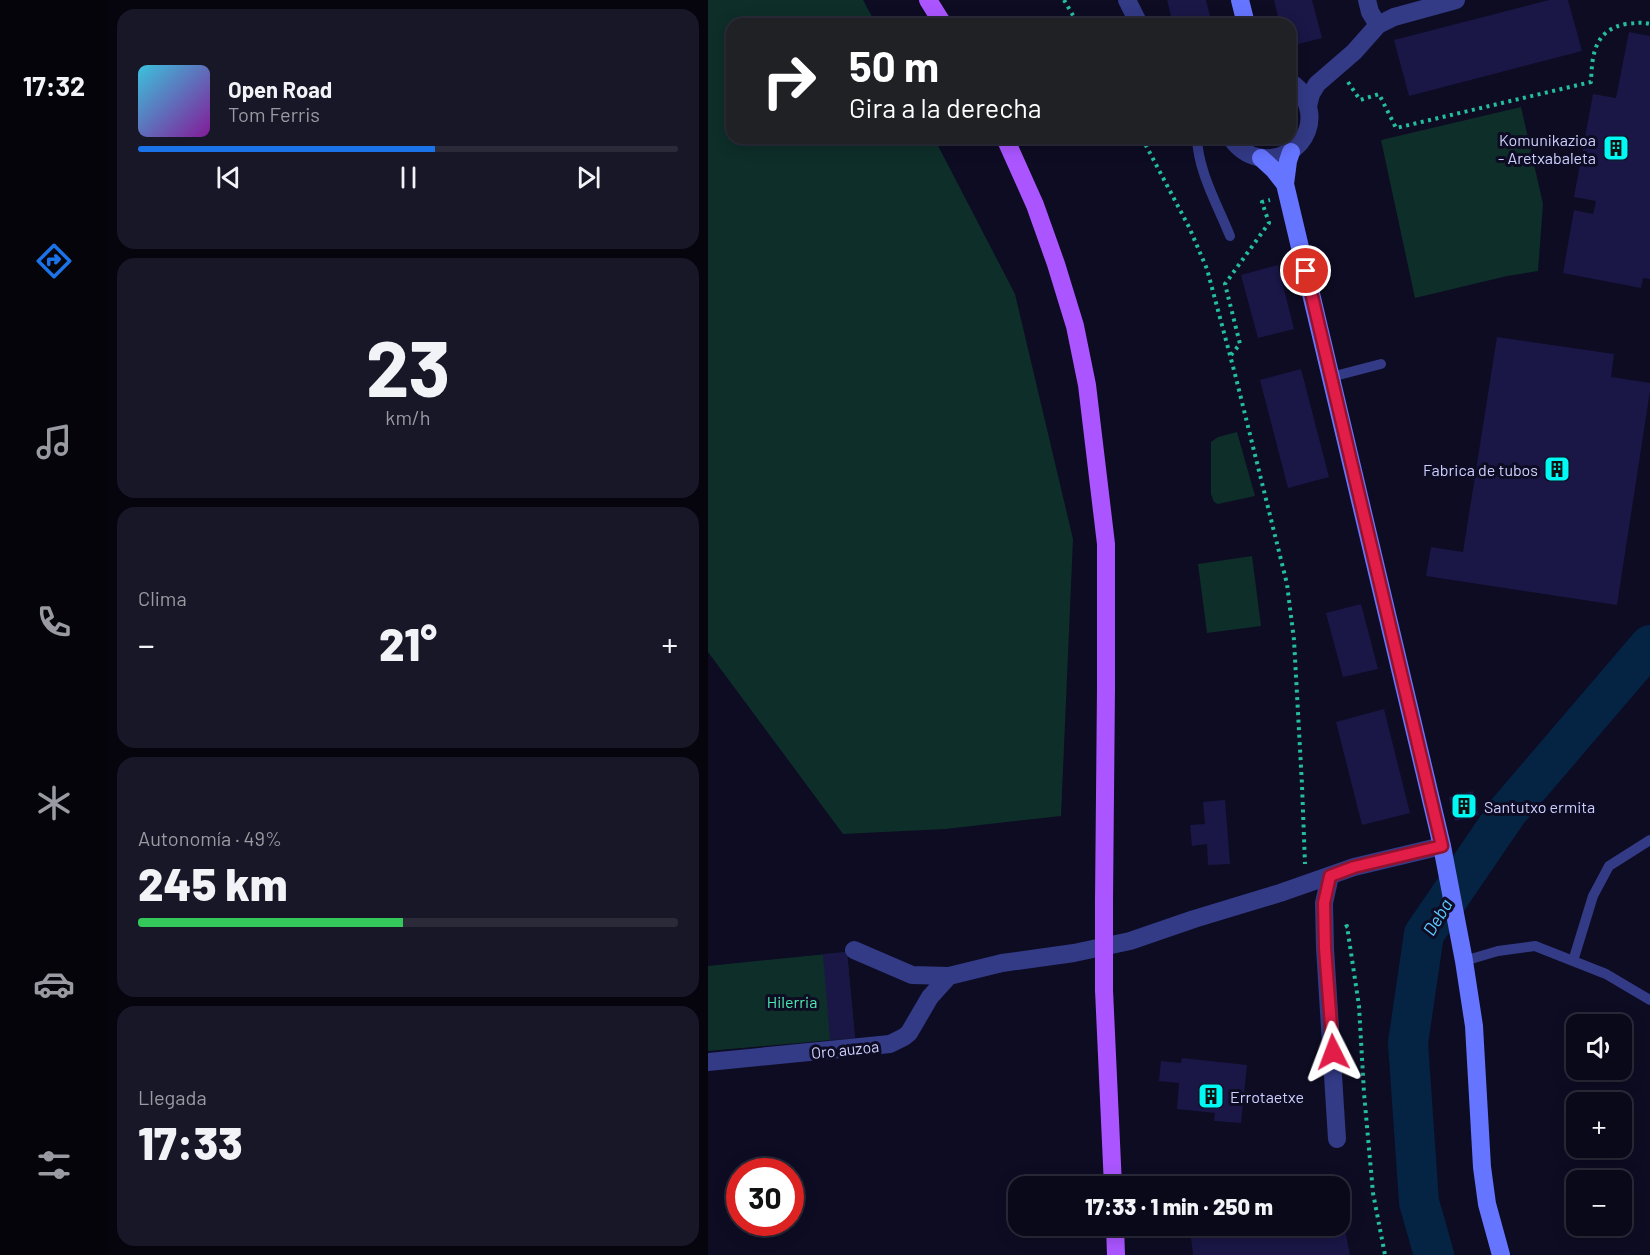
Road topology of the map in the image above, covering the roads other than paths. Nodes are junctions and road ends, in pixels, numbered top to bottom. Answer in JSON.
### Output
{"nodes":[{"id":1,"x":928,"y":0,"type":"edge"},
{"id":2,"x":1127,"y":0,"type":"edge"},
{"id":3,"x":1240,"y":0,"type":"edge"},
{"id":4,"x":1367,"y":0,"type":"edge"},
{"id":5,"x":1456,"y":0,"type":"edge"},
{"id":6,"x":939,"y":18,"type":"edge"},
{"id":7,"x":1136,"y":18,"type":"edge"},
{"id":8,"x":1244,"y":18,"type":"edge"},
{"id":9,"x":1378,"y":25,"type":"junction"},
{"id":10,"x":1333,"y":69,"type":"junction"},
{"id":11,"x":1296,"y":79,"type":"edge"},
{"id":12,"x":1296,"y":87,"type":"edge"},
{"id":13,"x":1308,"y":105,"type":"junction"},
{"id":14,"x":1008,"y":144,"type":"edge"},
{"id":15,"x":1197,"y":144,"type":"edge"},
{"id":16,"x":1236,"y":144,"type":"edge"},
{"id":17,"x":1291,"y":152,"type":"junction"},
{"id":18,"x":1261,"y":158,"type":"junction"},
{"id":19,"x":1287,"y":190,"type":"junction"},
{"id":20,"x":1230,"y":236,"type":"dead end"},
{"id":21,"x":1382,"y":364,"type":"dead end"},
{"id":22,"x":1331,"y":377,"type":"junction"},
{"id":23,"x":1650,"y":840,"type":"edge"},
{"id":24,"x":1442,"y":846,"type":"junction"},
{"id":25,"x":1330,"y":876,"type":"junction"},
{"id":26,"x":854,"y":950,"type":"dead end"},
{"id":27,"x":1464,"y":961,"type":"junction"},
{"id":28,"x":1573,"y":961,"type":"junction"},
{"id":29,"x":949,"y":976,"type":"junction"},
{"id":30,"x":1650,"y":1000,"type":"edge"},
{"id":31,"x":708,"y":1062,"type":"edge"},
{"id":32,"x":1337,"y":1139,"type":"dead end"},
{"id":33,"x":1113,"y":1176,"type":"edge"},
{"id":34,"x":1115,"y":1236,"type":"edge"},
{"id":35,"x":1116,"y":1255,"type":"edge"},
{"id":36,"x":1501,"y":1255,"type":"edge"}],
"edges":[{"from":1,"to":6,"type":"main road"},
{"from":2,"to":7,"type":"street"},
{"from":3,"to":8,"type":"street"},
{"from":4,"to":9,"type":"street"},
{"from":5,"to":9,"type":"street"},
{"from":9,"to":10,"type":"street"},
{"from":10,"to":11,"type":"street"},
{"from":10,"to":13,"type":"street"},
{"from":12,"to":13,"type":"street"},
{"from":13,"to":17,"type":"street"},
{"from":14,"to":33,"type":"main road","bridge":true},
{"from":15,"to":20,"type":"lane"},
{"from":16,"to":18,"type":"street"},
{"from":17,"to":18,"type":"street"},
{"from":17,"to":19,"type":"street"},
{"from":18,"to":19,"type":"street"},
{"from":19,"to":22,"type":"street"},
{"from":21,"to":22,"type":"lane"},
{"from":22,"to":24,"type":"street"},
{"from":23,"to":28,"type":"lane"},
{"from":24,"to":25,"type":"street"},
{"from":24,"to":27,"type":"street"},
{"from":25,"to":29,"type":"street"},
{"from":25,"to":32,"type":"street"},
{"from":26,"to":29,"type":"street"},
{"from":27,"to":28,"type":"lane"},
{"from":27,"to":36,"type":"street"},
{"from":28,"to":30,"type":"lane"},
{"from":29,"to":31,"type":"street","name":"Oro auzoa"},
{"from":34,"to":35,"type":"main road"}]}
